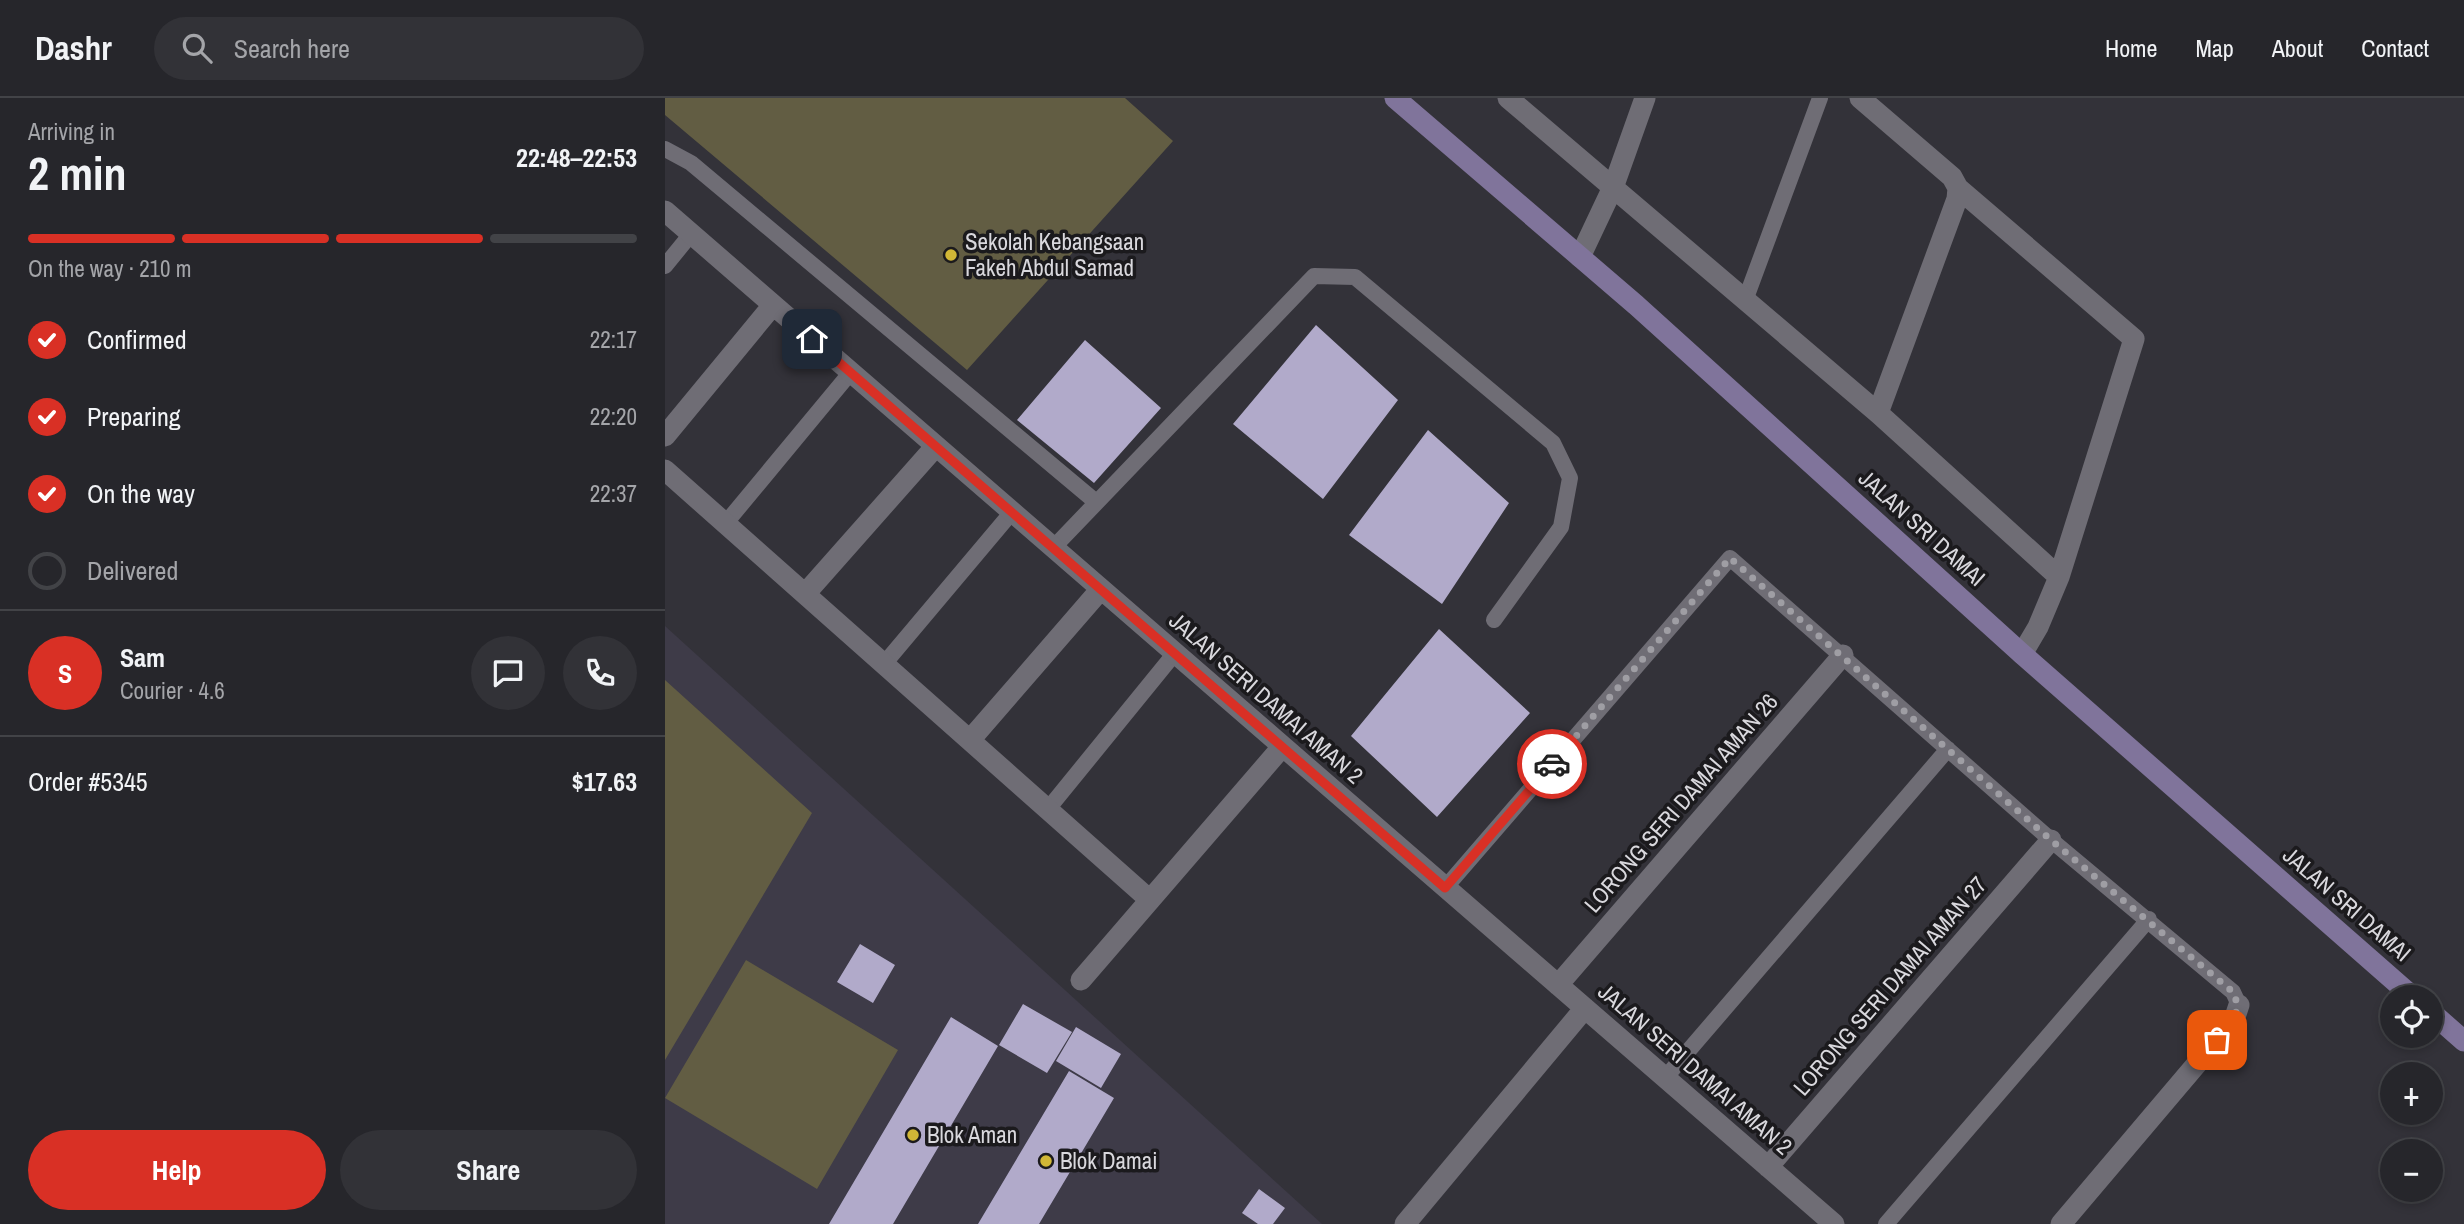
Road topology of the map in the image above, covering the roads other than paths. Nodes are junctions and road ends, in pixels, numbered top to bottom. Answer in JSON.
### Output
{"nodes":[{"id":1,"x":1395,"y":98,"type":"edge"},
{"id":2,"x":1508,"y":98,"type":"edge"},
{"id":3,"x":1645,"y":98,"type":"edge"},
{"id":4,"x":1820,"y":98,"type":"edge"},
{"id":5,"x":1860,"y":98,"type":"edge"},
{"id":6,"x":665,"y":149,"type":"edge"},
{"id":7,"x":1614,"y":185,"type":"junction"},
{"id":8,"x":1958,"y":188,"type":"junction"},
{"id":9,"x":665,"y":211,"type":"edge"},
{"id":10,"x":691,"y":234,"type":"junction"},
{"id":11,"x":1580,"y":257,"type":"junction"},
{"id":12,"x":665,"y":266,"type":"edge"},
{"id":13,"x":1746,"y":298,"type":"junction"},
{"id":14,"x":773,"y":305,"type":"junction"},
{"id":15,"x":851,"y":372,"type":"junction"},
{"id":16,"x":1878,"y":413,"type":"junction"},
{"id":17,"x":665,"y":436,"type":"edge"},
{"id":18,"x":936,"y":446,"type":"junction"},
{"id":19,"x":665,"y":470,"type":"edge"},
{"id":20,"x":1096,"y":502,"type":"junction"},
{"id":21,"x":1012,"y":512,"type":"junction"},
{"id":22,"x":725,"y":524,"type":"junction"},
{"id":23,"x":1053,"y":548,"type":"junction"},
{"id":24,"x":2059,"y":577,"type":"junction"},
{"id":25,"x":1101,"y":589,"type":"junction"},
{"id":26,"x":805,"y":594,"type":"junction"},
{"id":27,"x":1495,"y":620,"type":"dead end"},
{"id":28,"x":1175,"y":653,"type":"junction"},
{"id":29,"x":2022,"y":654,"type":"junction"},
{"id":30,"x":1843,"y":655,"type":"junction"},
{"id":31,"x":884,"y":664,"type":"junction"},
{"id":32,"x":970,"y":740,"type":"junction"},
{"id":33,"x":1282,"y":747,"type":"junction"},
{"id":34,"x":1948,"y":748,"type":"junction"},
{"id":35,"x":1048,"y":809,"type":"junction"},
{"id":36,"x":2051,"y":840,"type":"junction"},
{"id":37,"x":1445,"y":888,"type":"junction"},
{"id":38,"x":1150,"y":900,"type":"junction"},
{"id":39,"x":2149,"y":919,"type":"junction"},
{"id":40,"x":1081,"y":980,"type":"dead end"},
{"id":41,"x":1558,"y":985,"type":"junction"},
{"id":42,"x":2399,"y":985,"type":"edge"},
{"id":43,"x":2239,"y":1005,"type":"joint"},
{"id":44,"x":1585,"y":1008,"type":"junction"},
{"id":45,"x":2443,"y":1023,"type":"edge"},
{"id":46,"x":2464,"y":1041,"type":"edge"},
{"id":47,"x":1665,"y":1078,"type":"junction"},
{"id":48,"x":1768,"y":1167,"type":"junction"},
{"id":49,"x":1405,"y":1224,"type":"edge"},
{"id":50,"x":1833,"y":1224,"type":"edge"},
{"id":51,"x":1886,"y":1224,"type":"edge"},
{"id":52,"x":2061,"y":1224,"type":"edge"}],
"edges":[{"from":1,"to":11,"type":"street","name":"JALAN SRI DAMAI"},
{"from":2,"to":7,"type":"street"},
{"from":3,"to":7,"type":"street"},
{"from":4,"to":13,"type":"lane"},
{"from":5,"to":8,"type":"street"},
{"from":6,"to":20,"type":"lane"},
{"from":7,"to":11,"type":"street"},
{"from":7,"to":13,"type":"street"},
{"from":8,"to":16,"type":"street"},
{"from":8,"to":24,"type":"street"},
{"from":9,"to":10,"type":"street","name":"JALAN SERI DAMAI AMAN 2"},
{"from":10,"to":12,"type":"lane"},
{"from":10,"to":14,"type":"street","name":"JALAN SERI DAMAI AMAN 2"},
{"from":11,"to":29,"type":"street","name":"JALAN SRI DAMAI"},
{"from":13,"to":16,"type":"street"},
{"from":14,"to":15,"type":"street","name":"JALAN SERI DAMAI AMAN 2"},
{"from":14,"to":17,"type":"street"},
{"from":15,"to":18,"type":"street","name":"JALAN SERI DAMAI AMAN 2"},
{"from":15,"to":22,"type":"lane"},
{"from":16,"to":24,"type":"street"},
{"from":18,"to":21,"type":"street","name":"JALAN SERI DAMAI AMAN 2"},
{"from":18,"to":26,"type":"street"},
{"from":19,"to":22,"type":"street"},
{"from":20,"to":23,"type":"lane"},
{"from":20,"to":27,"type":"lane"},
{"from":21,"to":23,"type":"street","name":"JALAN SERI DAMAI AMAN 2"},
{"from":21,"to":31,"type":"lane"},
{"from":22,"to":26,"type":"street"},
{"from":23,"to":25,"type":"street","name":"JALAN SERI DAMAI AMAN 2"},
{"from":24,"to":29,"type":"street"},
{"from":25,"to":28,"type":"street","name":"JALAN SERI DAMAI AMAN 2"},
{"from":25,"to":32,"type":"street"},
{"from":26,"to":31,"type":"street"},
{"from":28,"to":33,"type":"street","name":"JALAN SERI DAMAI AMAN 2"},
{"from":28,"to":35,"type":"lane"},
{"from":29,"to":42,"type":"street","name":"JALAN SRI DAMAI"},
{"from":30,"to":34,"type":"lane"},
{"from":30,"to":37,"type":"lane"},
{"from":30,"to":41,"type":"street","name":"LORONG SERI DAMAI AMAN 26"},
{"from":31,"to":32,"type":"street"},
{"from":32,"to":35,"type":"street"},
{"from":33,"to":37,"type":"street","name":"JALAN SERI DAMAI AMAN 2"},
{"from":33,"to":38,"type":"street"},
{"from":34,"to":36,"type":"lane"},
{"from":34,"to":47,"type":"lane"},
{"from":35,"to":38,"type":"street"},
{"from":36,"to":39,"type":"lane"},
{"from":36,"to":48,"type":"street","name":"LORONG SERI DAMAI AMAN 27"},
{"from":37,"to":41,"type":"street","name":"JALAN SERI DAMAI AMAN 2"},
{"from":38,"to":40,"type":"street"},
{"from":39,"to":43,"type":"lane"},
{"from":39,"to":51,"type":"lane"},
{"from":41,"to":44,"type":"street","name":"JALAN SERI DAMAI AMAN 2"},
{"from":43,"to":52,"type":"street"},
{"from":44,"to":47,"type":"street","name":"JALAN SERI DAMAI AMAN 2"},
{"from":44,"to":49,"type":"street"},
{"from":45,"to":46,"type":"street"},
{"from":47,"to":48,"type":"street","name":"JALAN SERI DAMAI AMAN 2"},
{"from":48,"to":50,"type":"street","name":"JALAN SERI DAMAI AMAN 2"}]}
